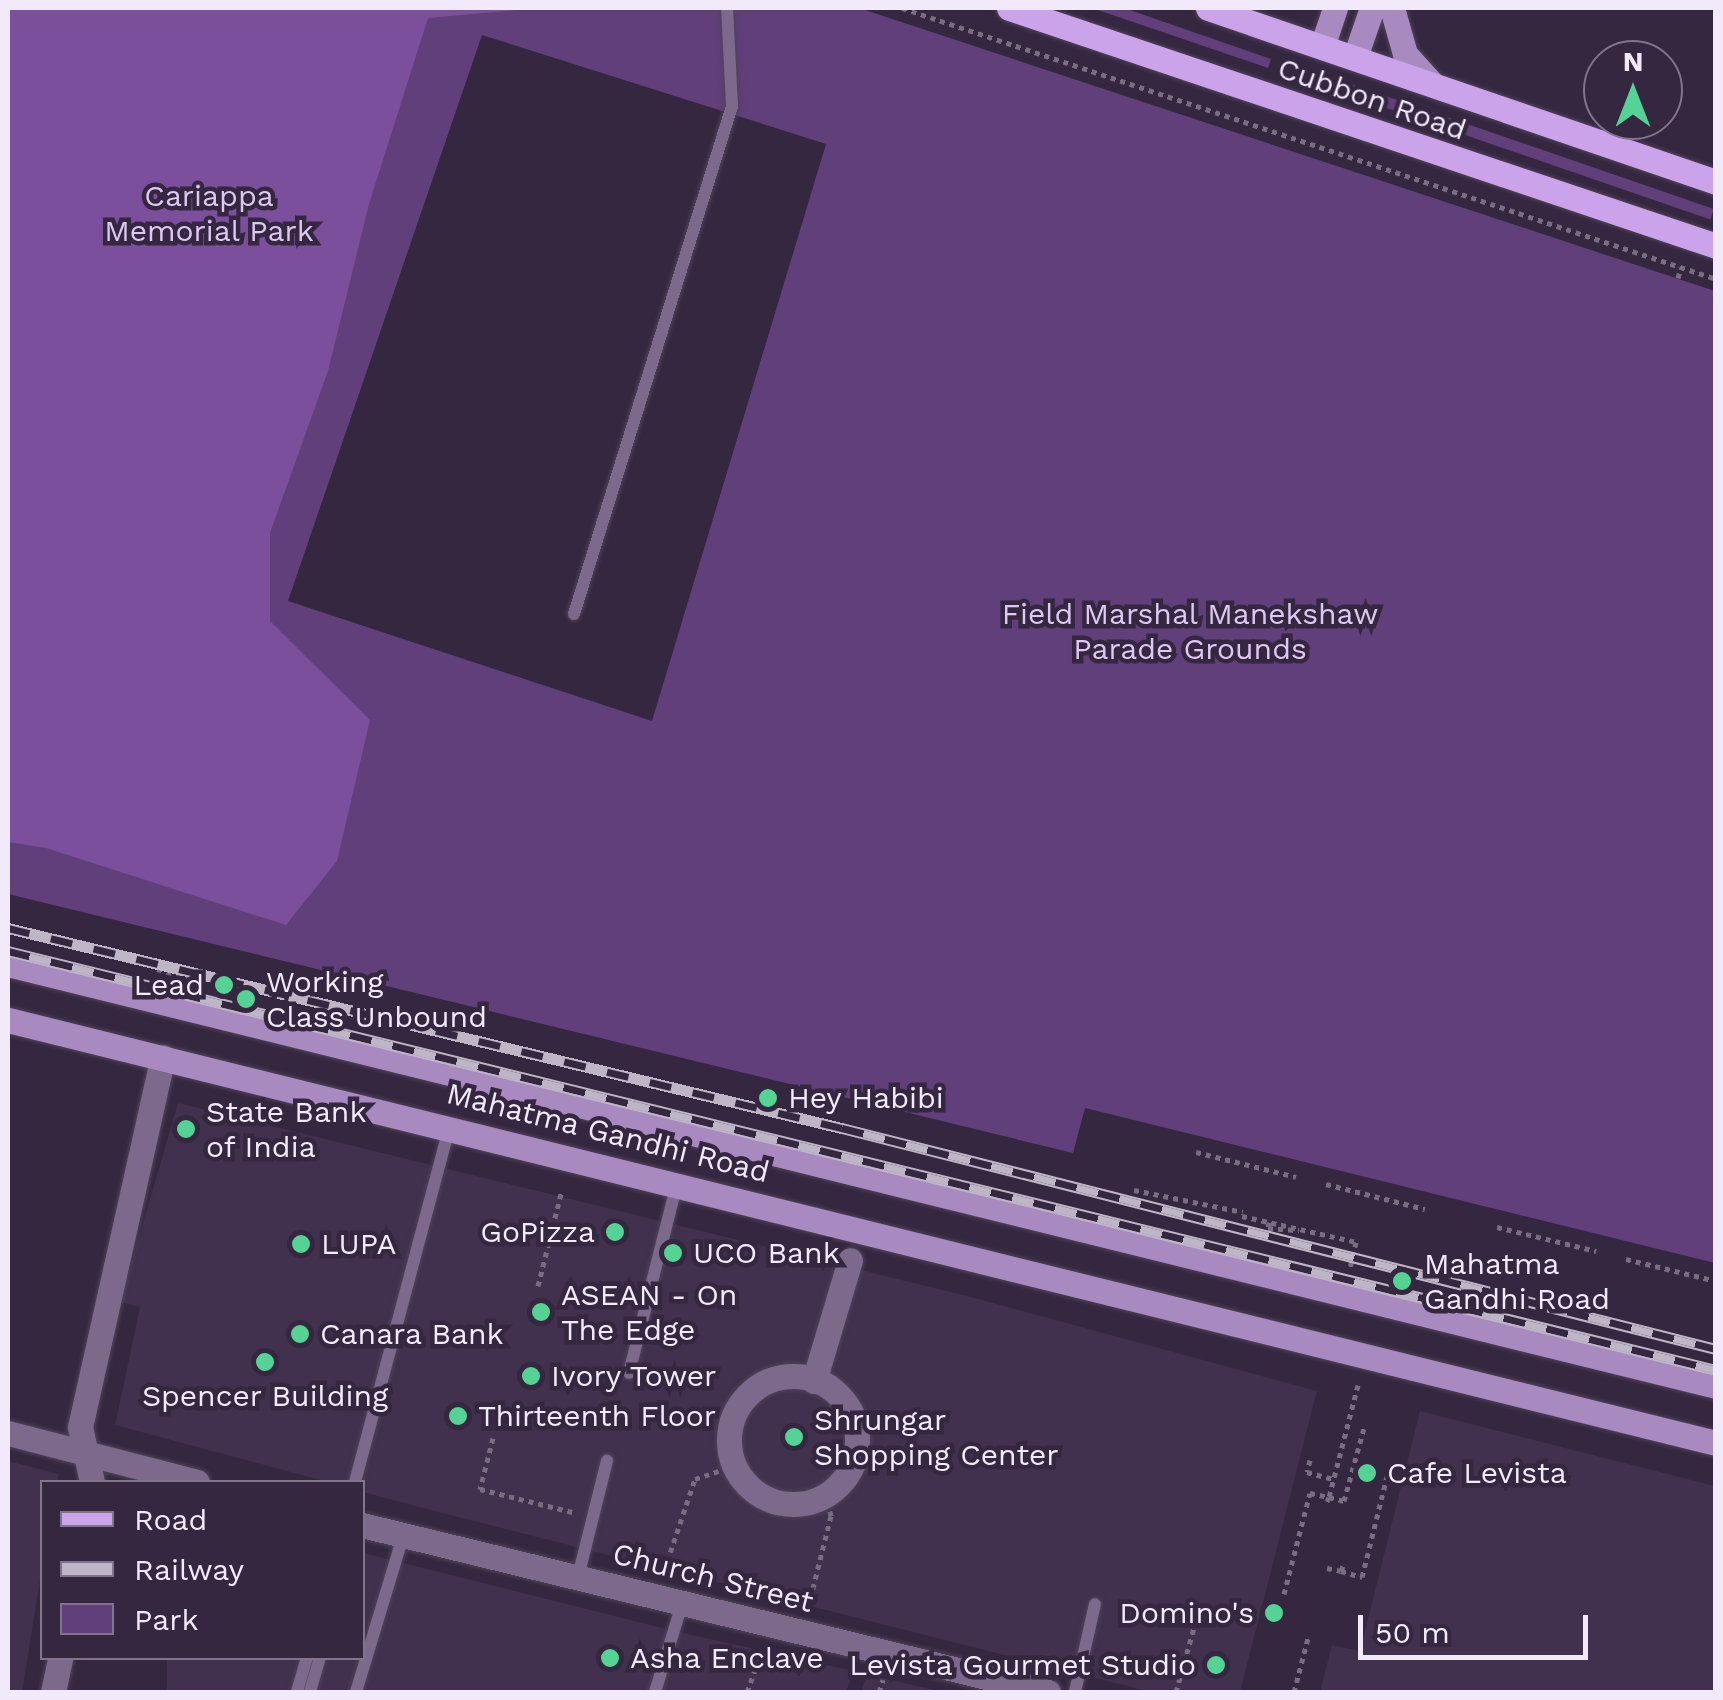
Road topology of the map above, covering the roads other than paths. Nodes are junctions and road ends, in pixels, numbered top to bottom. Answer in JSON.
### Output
{"nodes":[{"id":1,"x":727,"y":8,"type":"edge"},
{"id":2,"x":1009,"y":8,"type":"edge"},
{"id":3,"x":1208,"y":8,"type":"edge"},
{"id":4,"x":1335,"y":8,"type":"edge"},
{"id":5,"x":1372,"y":8,"type":"edge"},
{"id":6,"x":1392,"y":8,"type":"edge"},
{"id":7,"x":1322,"y":46,"type":"junction"},
{"id":8,"x":1354,"y":57,"type":"junction"},
{"id":9,"x":1432,"y":84,"type":"junction"},
{"id":10,"x":1716,"y":182,"type":"edge"},
{"id":11,"x":1716,"y":246,"type":"edge"},
{"id":12,"x":574,"y":614,"type":"dead end"},
{"id":13,"x":8,"y":964,"type":"edge"},
{"id":14,"x":8,"y":1020,"type":"edge"},
{"id":15,"x":163,"y":1057,"type":"junction"},
{"id":16,"x":449,"y":1128,"type":"junction"},
{"id":17,"x":677,"y":1183,"type":"junction"},
{"id":18,"x":850,"y":1260,"type":"dead end"},
{"id":19,"x":629,"y":1373,"type":"dead end"},
{"id":20,"x":814,"y":1381,"type":"junction"},
{"id":21,"x":1716,"y":1386,"type":"edge"},
{"id":22,"x":8,"y":1434,"type":"edge"},
{"id":23,"x":1716,"y":1443,"type":"edge"},
{"id":24,"x":87,"y":1453,"type":"junction"},
{"id":25,"x":606,"y":1461,"type":"dead end"},
{"id":26,"x":92,"y":1480,"type":"edge"},
{"id":27,"x":190,"y":1480,"type":"edge"},
{"id":28,"x":356,"y":1480,"type":"edge"},
{"id":29,"x":365,"y":1526,"type":"edge"},
{"id":30,"x":403,"y":1536,"type":"junction"},
{"id":31,"x":578,"y":1577,"type":"junction"},
{"id":32,"x":682,"y":1604,"type":"junction"},
{"id":33,"x":1096,"y":1604,"type":"dead end"},
{"id":34,"x":60,"y":1660,"type":"edge"},
{"id":35,"x":306,"y":1660,"type":"edge"},
{"id":36,"x":319,"y":1660,"type":"edge"},
{"id":37,"x":982,"y":1684,"type":"edge"},
{"id":38,"x":53,"y":1692,"type":"edge"},
{"id":39,"x":297,"y":1692,"type":"edge"},
{"id":40,"x":310,"y":1692,"type":"edge"},
{"id":41,"x":356,"y":1692,"type":"edge"},
{"id":42,"x":655,"y":1692,"type":"edge"},
{"id":43,"x":1048,"y":1692,"type":"edge"},
{"id":44,"x":1076,"y":1692,"type":"edge"}],
"edges":[{"from":1,"to":12,"type":"lane"},
{"from":2,"to":11,"type":"main road","name":"Cubbon Road"},
{"from":3,"to":7,"type":"main road","name":"Cubbon Road"},
{"from":4,"to":7,"type":"main road"},
{"from":5,"to":8,"type":"main road"},
{"from":6,"to":9,"type":"main road"},
{"from":7,"to":8,"type":"main road","name":"Cubbon Road"},
{"from":8,"to":9,"type":"main road","name":"Cubbon Road"},
{"from":9,"to":10,"type":"main road","name":"Cubbon Road"},
{"from":13,"to":21,"type":"main road","name":"Mahatma Gandhi Road"},
{"from":14,"to":15,"type":"main road","name":"Mahatma Gandhi Road"},
{"from":15,"to":16,"type":"main road","name":"Mahatma Gandhi Road"},
{"from":15,"to":24,"type":"street"},
{"from":16,"to":17,"type":"main road","name":"Mahatma Gandhi Road"},
{"from":16,"to":28,"type":"lane"},
{"from":17,"to":19,"type":"lane"},
{"from":17,"to":23,"type":"main road","name":"Mahatma Gandhi Road"},
{"from":18,"to":20,"type":"street"},
{"from":20,"to":20,"type":"street"},
{"from":22,"to":24,"type":"street"},
{"from":24,"to":26,"type":"street"},
{"from":24,"to":27,"type":"street"},
{"from":25,"to":31,"type":"lane"},
{"from":29,"to":30,"type":"street","name":"Church Street"},
{"from":30,"to":31,"type":"street","name":"Church Street"},
{"from":30,"to":41,"type":"lane"},
{"from":31,"to":32,"type":"street","name":"Church Street"},
{"from":32,"to":37,"type":"street","name":"Church Street"},
{"from":32,"to":42,"type":"lane"},
{"from":33,"to":44,"type":"lane"},
{"from":34,"to":38,"type":"street"},
{"from":35,"to":39,"type":"lane"},
{"from":36,"to":40,"type":"lane"},
{"from":37,"to":43,"type":"street","name":"Church Street"}]}
